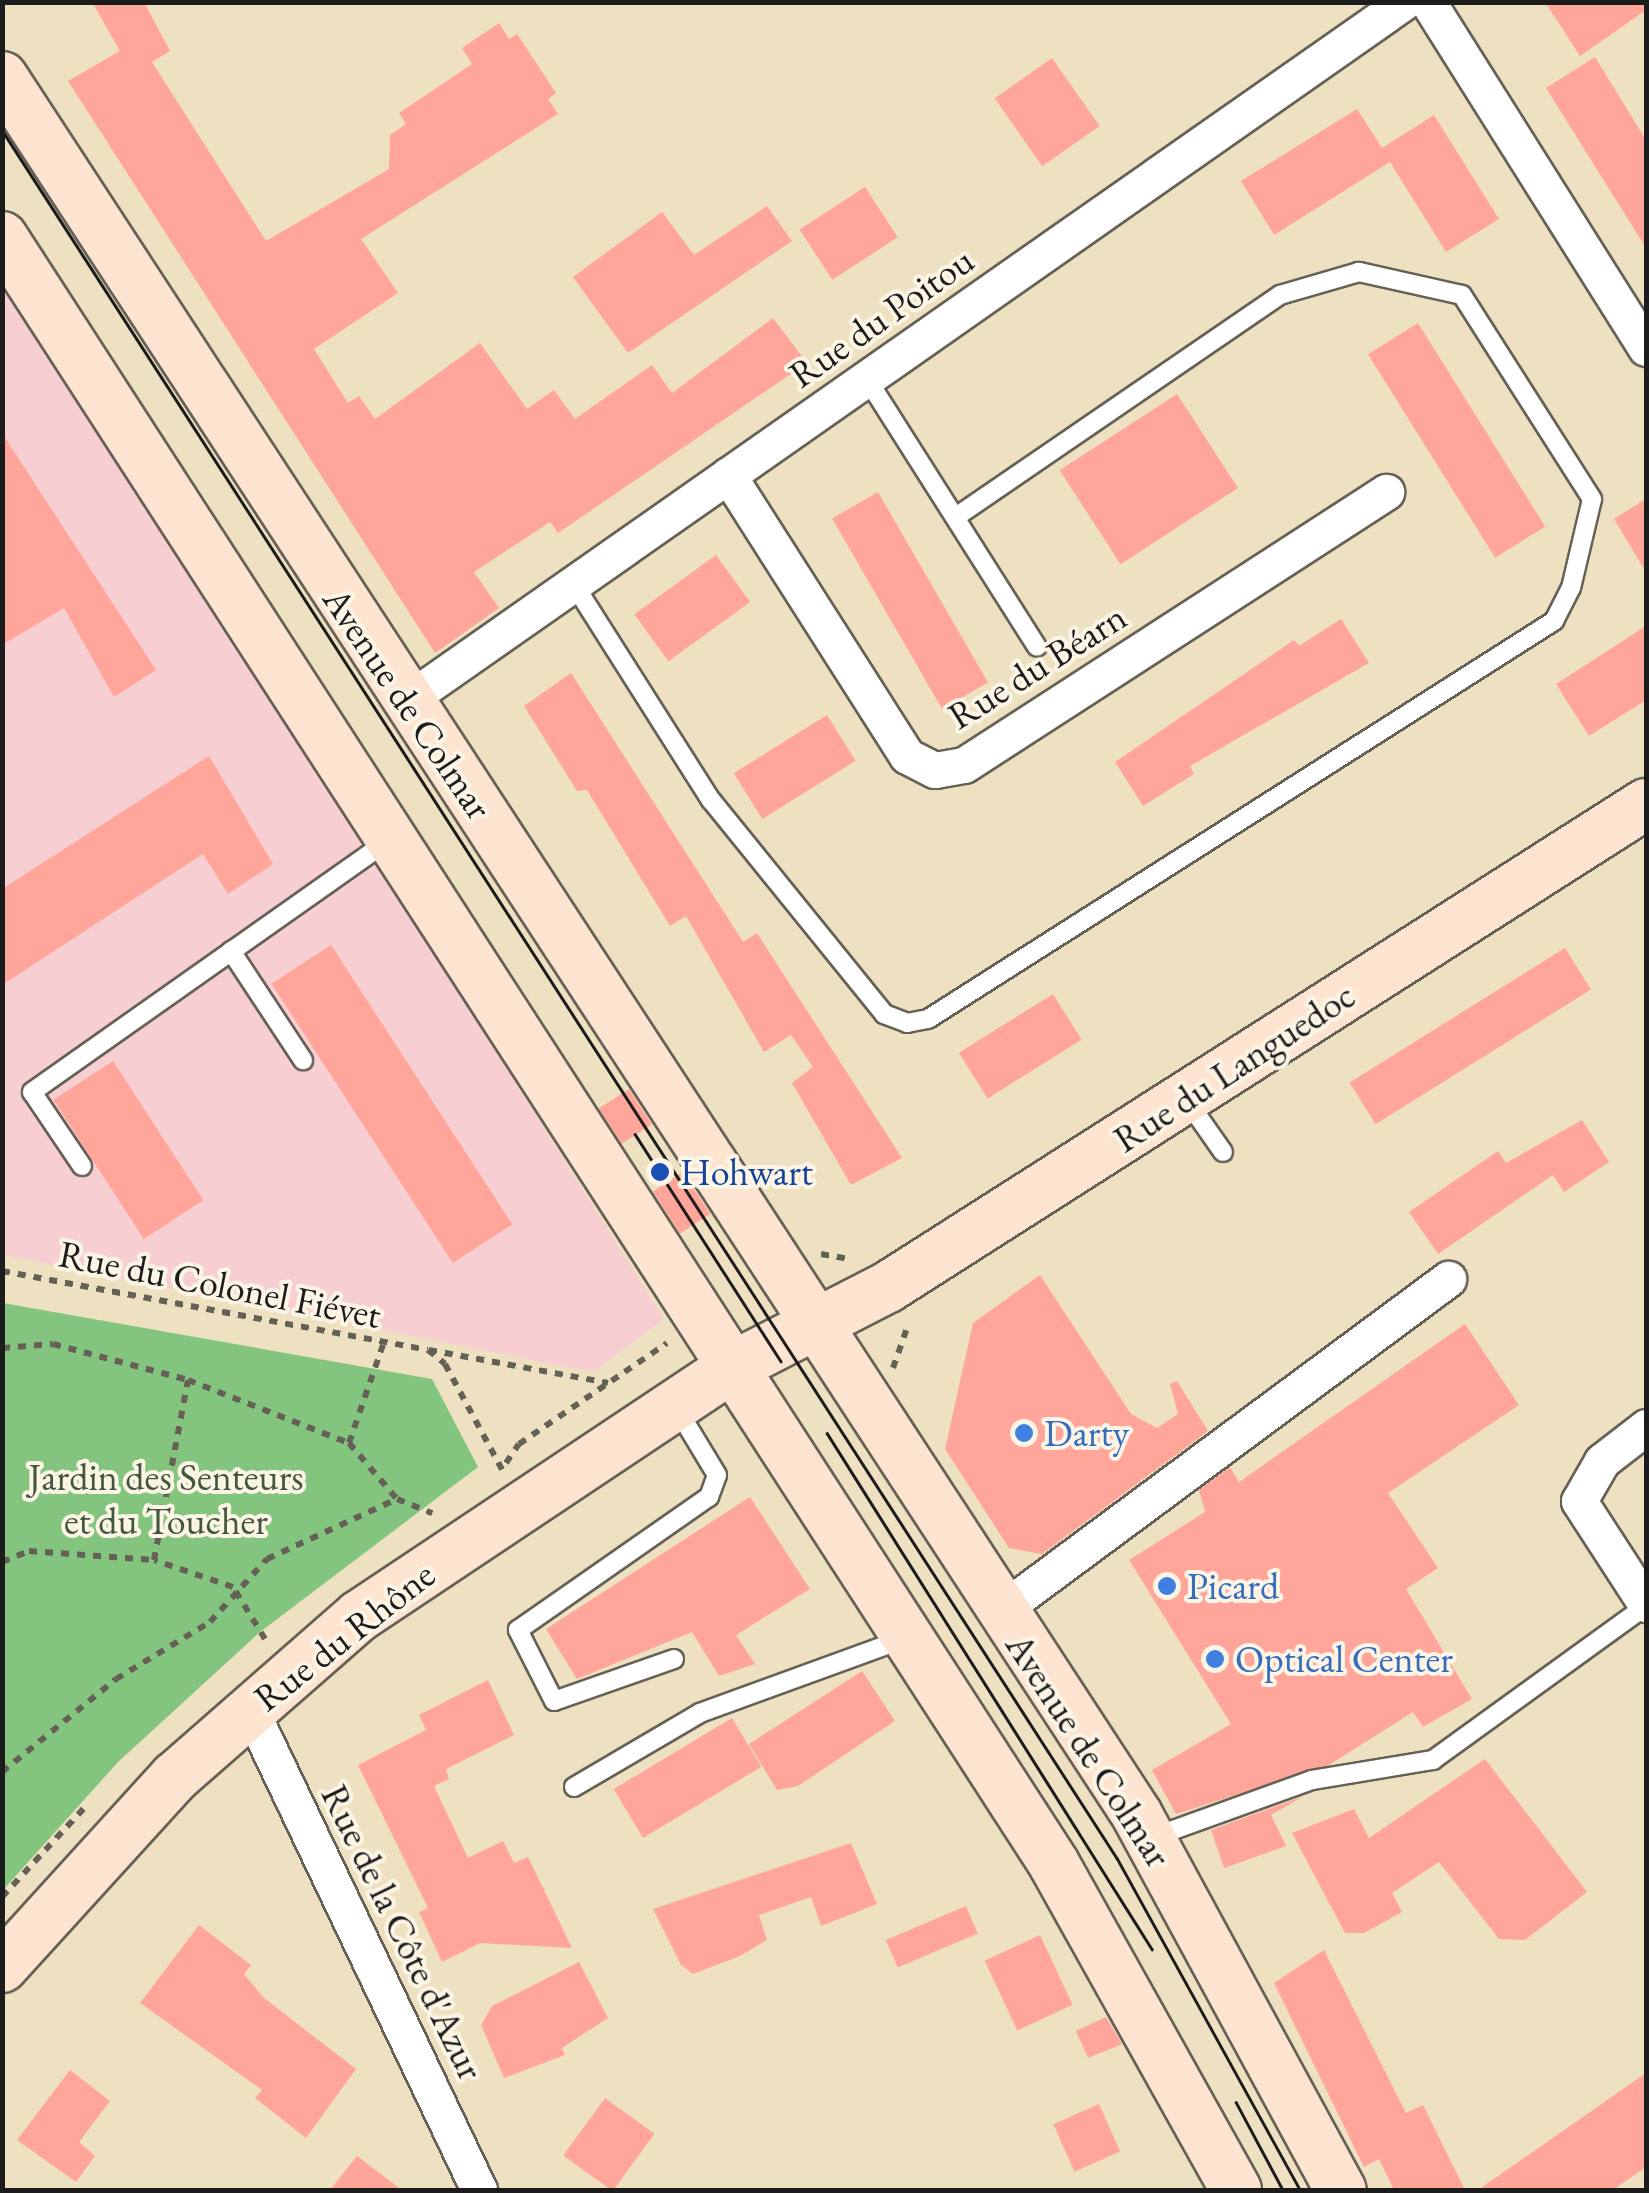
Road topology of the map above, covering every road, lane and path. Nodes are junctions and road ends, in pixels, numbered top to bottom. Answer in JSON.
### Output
{"nodes":[{"id":1,"x":1404,"y":2,"type":"edge"},
{"id":2,"x":1428,"y":2,"type":"edge"},
{"id":3,"x":2,"y":77,"type":"edge"},
{"id":4,"x":2,"y":237,"type":"edge"},
{"id":5,"x":1646,"y":348,"type":"edge"},
{"id":6,"x":867,"y":379,"type":"junction"},
{"id":7,"x":728,"y":476,"type":"junction"},
{"id":8,"x":1386,"y":492,"type":"dead end"},
{"id":9,"x":956,"y":517,"type":"junction"},
{"id":10,"x":575,"y":586,"type":"junction"},
{"id":11,"x":1037,"y":647,"type":"dead end"},
{"id":12,"x":406,"y":701,"type":"junction"},
{"id":13,"x":1641,"y":820,"type":"edge"},
{"id":14,"x":389,"y":840,"type":"junction"},
{"id":15,"x":231,"y":952,"type":"junction"},
{"id":16,"x":303,"y":1060,"type":"dead end"},
{"id":17,"x":1185,"y":1097,"type":"junction"},
{"id":18,"x":1223,"y":1152,"type":"dead end"},
{"id":19,"x":82,"y":1166,"type":"dead end"},
{"id":20,"x":800,"y":1258,"type":"dead end"},
{"id":21,"x":859,"y":1259,"type":"dead end"},
{"id":22,"x":2,"y":1271,"type":"edge"},
{"id":23,"x":1448,"y":1279,"type":"dead end"},
{"id":24,"x":818,"y":1325,"type":"junction"},
{"id":25,"x":384,"y":1342,"type":"junction"},
{"id":26,"x":2,"y":1348,"type":"edge"},
{"id":27,"x":428,"y":1350,"type":"junction"},
{"id":28,"x":736,"y":1365,"type":"junction"},
{"id":29,"x":188,"y":1380,"type":"junction"},
{"id":30,"x":674,"y":1404,"type":"junction"},
{"id":31,"x":1646,"y":1427,"type":"edge"},
{"id":32,"x":349,"y":1443,"type":"junction"},
{"id":33,"x":397,"y":1499,"type":"junction"},
{"id":34,"x":521,"y":1504,"type":"junction"},
{"id":35,"x":432,"y":1514,"type":"dead end"},
{"id":36,"x":154,"y":1560,"type":"junction"},
{"id":37,"x":2,"y":1562,"type":"edge"},
{"id":38,"x":233,"y":1587,"type":"junction"},
{"id":39,"x":1646,"y":1605,"type":"edge"},
{"id":40,"x":1000,"y":1611,"type":"junction"},
{"id":41,"x":908,"y":1637,"type":"junction"},
{"id":42,"x":265,"y":1639,"type":"dead end"},
{"id":43,"x":674,"y":1659,"type":"dead end"},
{"id":44,"x":250,"y":1709,"type":"junction"},
{"id":45,"x":2,"y":1772,"type":"edge"},
{"id":46,"x":574,"y":1786,"type":"dead end"},
{"id":47,"x":1150,"y":1838,"type":"junction"},
{"id":48,"x":2,"y":1967,"type":"edge"},
{"id":49,"x":1340,"y":2189,"type":"edge"},
{"id":50,"x":479,"y":2190,"type":"edge"},
{"id":51,"x":1236,"y":2190,"type":"edge"}],
"edges":[{"from":1,"to":6,"type":"street","name":"Rue du Poitou"},
{"from":2,"to":5,"type":"street"},
{"from":3,"to":12,"type":"main road","name":"Avenue de Colmar"},
{"from":4,"to":14,"type":"main road"},
{"from":6,"to":7,"type":"street","name":"Rue du Poitou"},
{"from":6,"to":9,"type":"lane"},
{"from":7,"to":8,"type":"street","name":"Rue du Béarn"},
{"from":7,"to":10,"type":"street","name":"Rue du Poitou"},
{"from":9,"to":10,"type":"lane"},
{"from":9,"to":11,"type":"lane"},
{"from":10,"to":12,"type":"street","name":"Rue du Poitou"},
{"from":12,"to":24,"type":"main road","name":"Avenue de Colmar"},
{"from":13,"to":17,"type":"main road","name":"Rue du Languedoc"},
{"from":14,"to":15,"type":"lane"},
{"from":14,"to":28,"type":"main road"},
{"from":15,"to":16,"type":"lane"},
{"from":15,"to":19,"type":"lane"},
{"from":17,"to":18,"type":"lane"},
{"from":17,"to":24,"type":"main road","name":"Rue du Languedoc"},
{"from":20,"to":21,"type":"path"},
{"from":22,"to":25,"type":"path","name":"Rue du Colonel Fiévet"},
{"from":23,"to":40,"type":"street"},
{"from":24,"to":28,"type":"main road"},
{"from":24,"to":40,"type":"main road","name":"Avenue de Colmar"},
{"from":25,"to":27,"type":"path","name":"Rue du Colonel Fiévet"},
{"from":25,"to":32,"type":"path"},
{"from":26,"to":29,"type":"path"},
{"from":27,"to":30,"type":"path","name":"Rue du Colonel Fiévet"},
{"from":27,"to":34,"type":"path","name":"Rue du Colonel Fiévet"},
{"from":28,"to":30,"type":"main road","name":"Rue du Rhône"},
{"from":28,"to":41,"type":"main road"},
{"from":29,"to":32,"type":"path"},
{"from":29,"to":36,"type":"path"},
{"from":30,"to":34,"type":"main road","name":"Rue du Rhône"},
{"from":30,"to":43,"type":"lane"},
{"from":31,"to":39,"type":"street"},
{"from":32,"to":33,"type":"path"},
{"from":33,"to":35,"type":"path"},
{"from":33,"to":38,"type":"path"},
{"from":34,"to":44,"type":"main road","name":"Rue du Rhône"},
{"from":36,"to":37,"type":"path"},
{"from":36,"to":38,"type":"path"},
{"from":38,"to":42,"type":"path"},
{"from":38,"to":45,"type":"path"},
{"from":39,"to":47,"type":"lane"},
{"from":40,"to":47,"type":"main road","name":"Avenue de Colmar"},
{"from":41,"to":46,"type":"lane"},
{"from":41,"to":51,"type":"main road"},
{"from":44,"to":48,"type":"main road","name":"Rue du Rhône"},
{"from":44,"to":50,"type":"street","name":"Rue de la Côte d'Azur"},
{"from":47,"to":49,"type":"main road","name":"Avenue de Colmar"}]}
